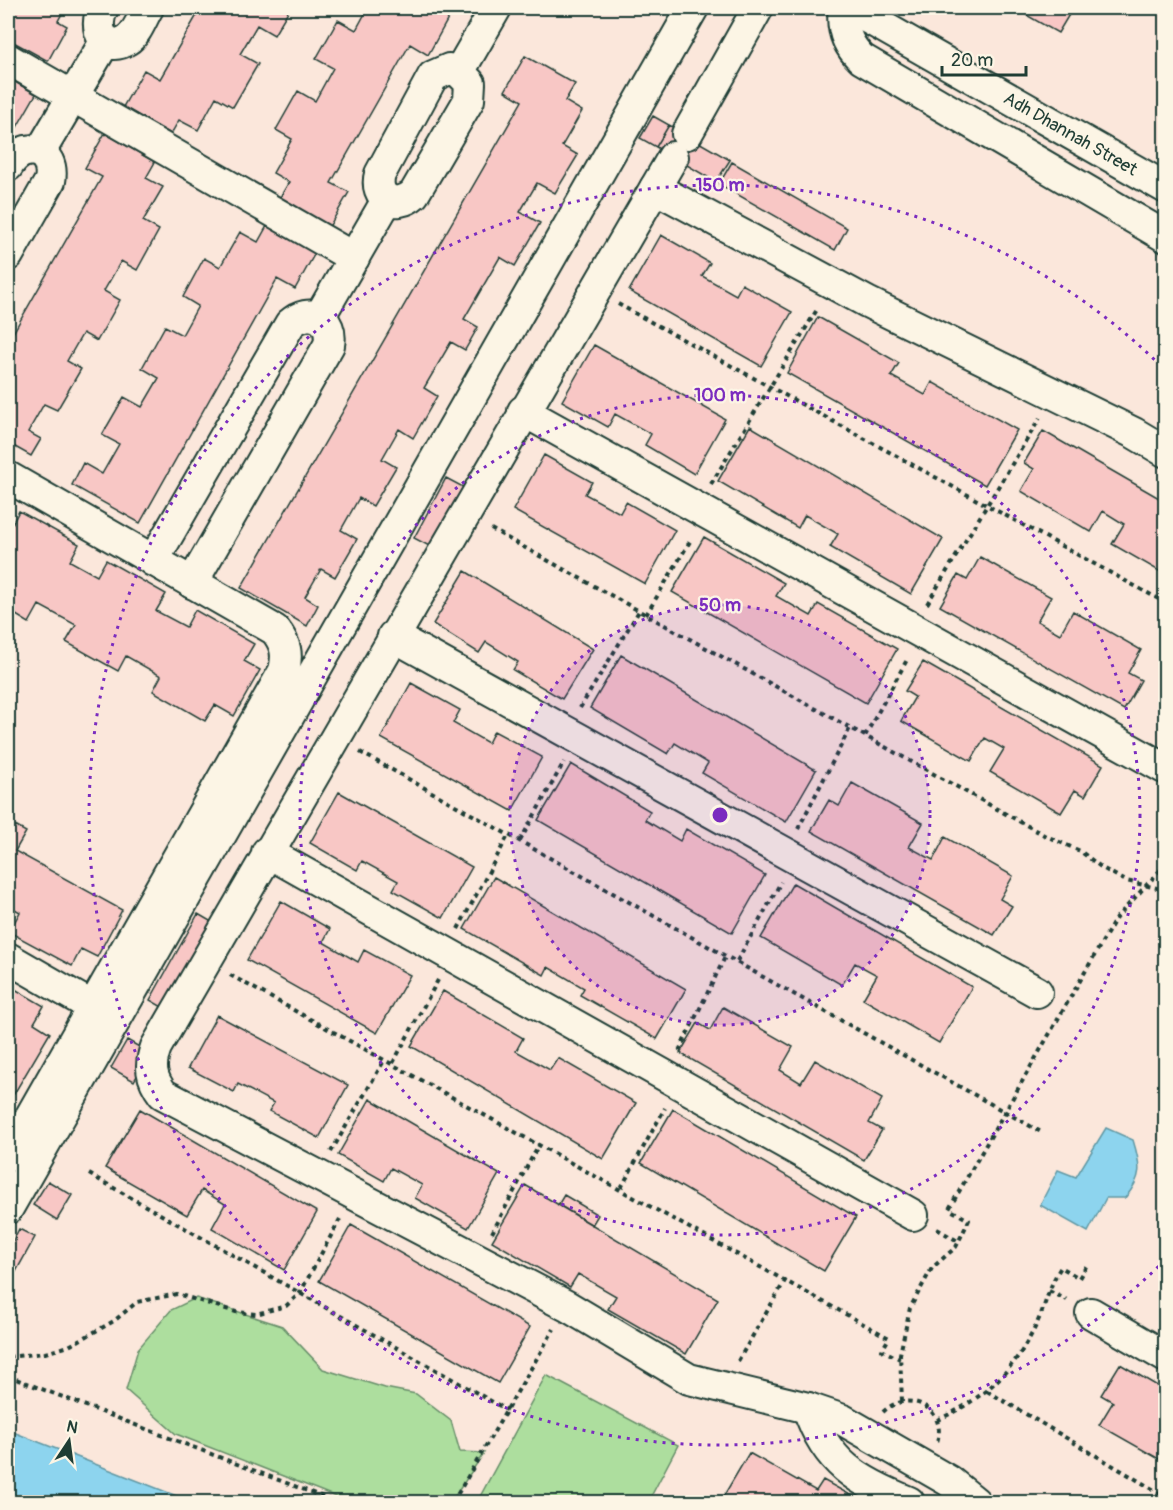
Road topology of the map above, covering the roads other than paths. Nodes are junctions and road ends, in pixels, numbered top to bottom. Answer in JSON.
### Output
{"nodes":[{"id":1,"x":103,"y":8,"type":"edge"},
{"id":2,"x":148,"y":8,"type":"edge"},
{"id":3,"x":496,"y":8,"type":"edge"},
{"id":4,"x":693,"y":8,"type":"edge"},
{"id":5,"x":758,"y":8,"type":"edge"},
{"id":6,"x":844,"y":8,"type":"edge"},
{"id":7,"x":850,"y":8,"type":"edge"},
{"id":8,"x":106,"y":40,"type":"junction"},
{"id":9,"x":8,"y":59,"type":"edge"},
{"id":10,"x":459,"y":72,"type":"junction"},
{"id":11,"x":73,"y":96,"type":"junction"},
{"id":12,"x":40,"y":152,"type":"junction"},
{"id":13,"x":8,"y":166,"type":"edge"},
{"id":14,"x":654,"y":188,"type":"junction"},
{"id":15,"x":1166,"y":188,"type":"edge"},
{"id":16,"x":387,"y":200,"type":"junction"},
{"id":17,"x":1166,"y":237,"type":"edge"},
{"id":18,"x":8,"y":255,"type":"edge"},
{"id":19,"x":354,"y":258,"type":"junction"},
{"id":20,"x":320,"y":316,"type":"junction"},
{"id":21,"x":523,"y":411,"type":"junction"},
{"id":22,"x":1166,"y":452,"type":"edge"},
{"id":23,"x":8,"y":477,"type":"edge"},
{"id":24,"x":153,"y":561,"type":"junction"},
{"id":25,"x":192,"y":583,"type":"junction"},
{"id":26,"x":393,"y":636,"type":"junction"},
{"id":27,"x":1164,"y":768,"type":"edge"},
{"id":28,"x":267,"y":852,"type":"junction"},
{"id":29,"x":8,"y":958,"type":"edge"},
{"id":30,"x":1037,"y":992,"type":"dead end"},
{"id":31,"x":93,"y":1007,"type":"junction"},
{"id":32,"x":8,"y":1156,"type":"edge"},
{"id":33,"x":8,"y":1208,"type":"edge"},
{"id":34,"x":913,"y":1215,"type":"dead end"},
{"id":35,"x":1091,"y":1313,"type":"dead end"},
{"id":36,"x":1166,"y":1356,"type":"edge"},
{"id":37,"x":808,"y":1408,"type":"junction"},
{"id":38,"x":971,"y":1502,"type":"edge"},
{"id":39,"x":909,"y":1503,"type":"edge"}],
"edges":[{"from":1,"to":8,"type":"street"},
{"from":2,"to":8,"type":"street"},
{"from":3,"to":10,"type":"street"},
{"from":4,"to":33,"type":"street"},
{"from":5,"to":14,"type":"street"},
{"from":6,"to":17,"type":"street"},
{"from":7,"to":15,"type":"street","name":"Adh Dhannah Street"},
{"from":8,"to":11,"type":"street"},
{"from":9,"to":11,"type":"street"},
{"from":10,"to":16,"type":"street"},
{"from":10,"to":16,"type":"street"},
{"from":11,"to":12,"type":"street"},
{"from":11,"to":19,"type":"street"},
{"from":12,"to":13,"type":"street"},
{"from":12,"to":18,"type":"street"},
{"from":14,"to":21,"type":"street"},
{"from":14,"to":22,"type":"street"},
{"from":16,"to":19,"type":"street"},
{"from":19,"to":20,"type":"street"},
{"from":20,"to":24,"type":"street"},
{"from":20,"to":25,"type":"street"},
{"from":21,"to":26,"type":"street"},
{"from":21,"to":27,"type":"street"},
{"from":23,"to":24,"type":"street"},
{"from":24,"to":25,"type":"street"},
{"from":25,"to":31,"type":"street"},
{"from":26,"to":28,"type":"street"},
{"from":26,"to":30,"type":"street"},
{"from":28,"to":34,"type":"street"},
{"from":28,"to":37,"type":"street"},
{"from":29,"to":31,"type":"street"},
{"from":31,"to":32,"type":"street"},
{"from":35,"to":36,"type":"street"},
{"from":37,"to":38,"type":"street"},
{"from":37,"to":39,"type":"street"}]}
